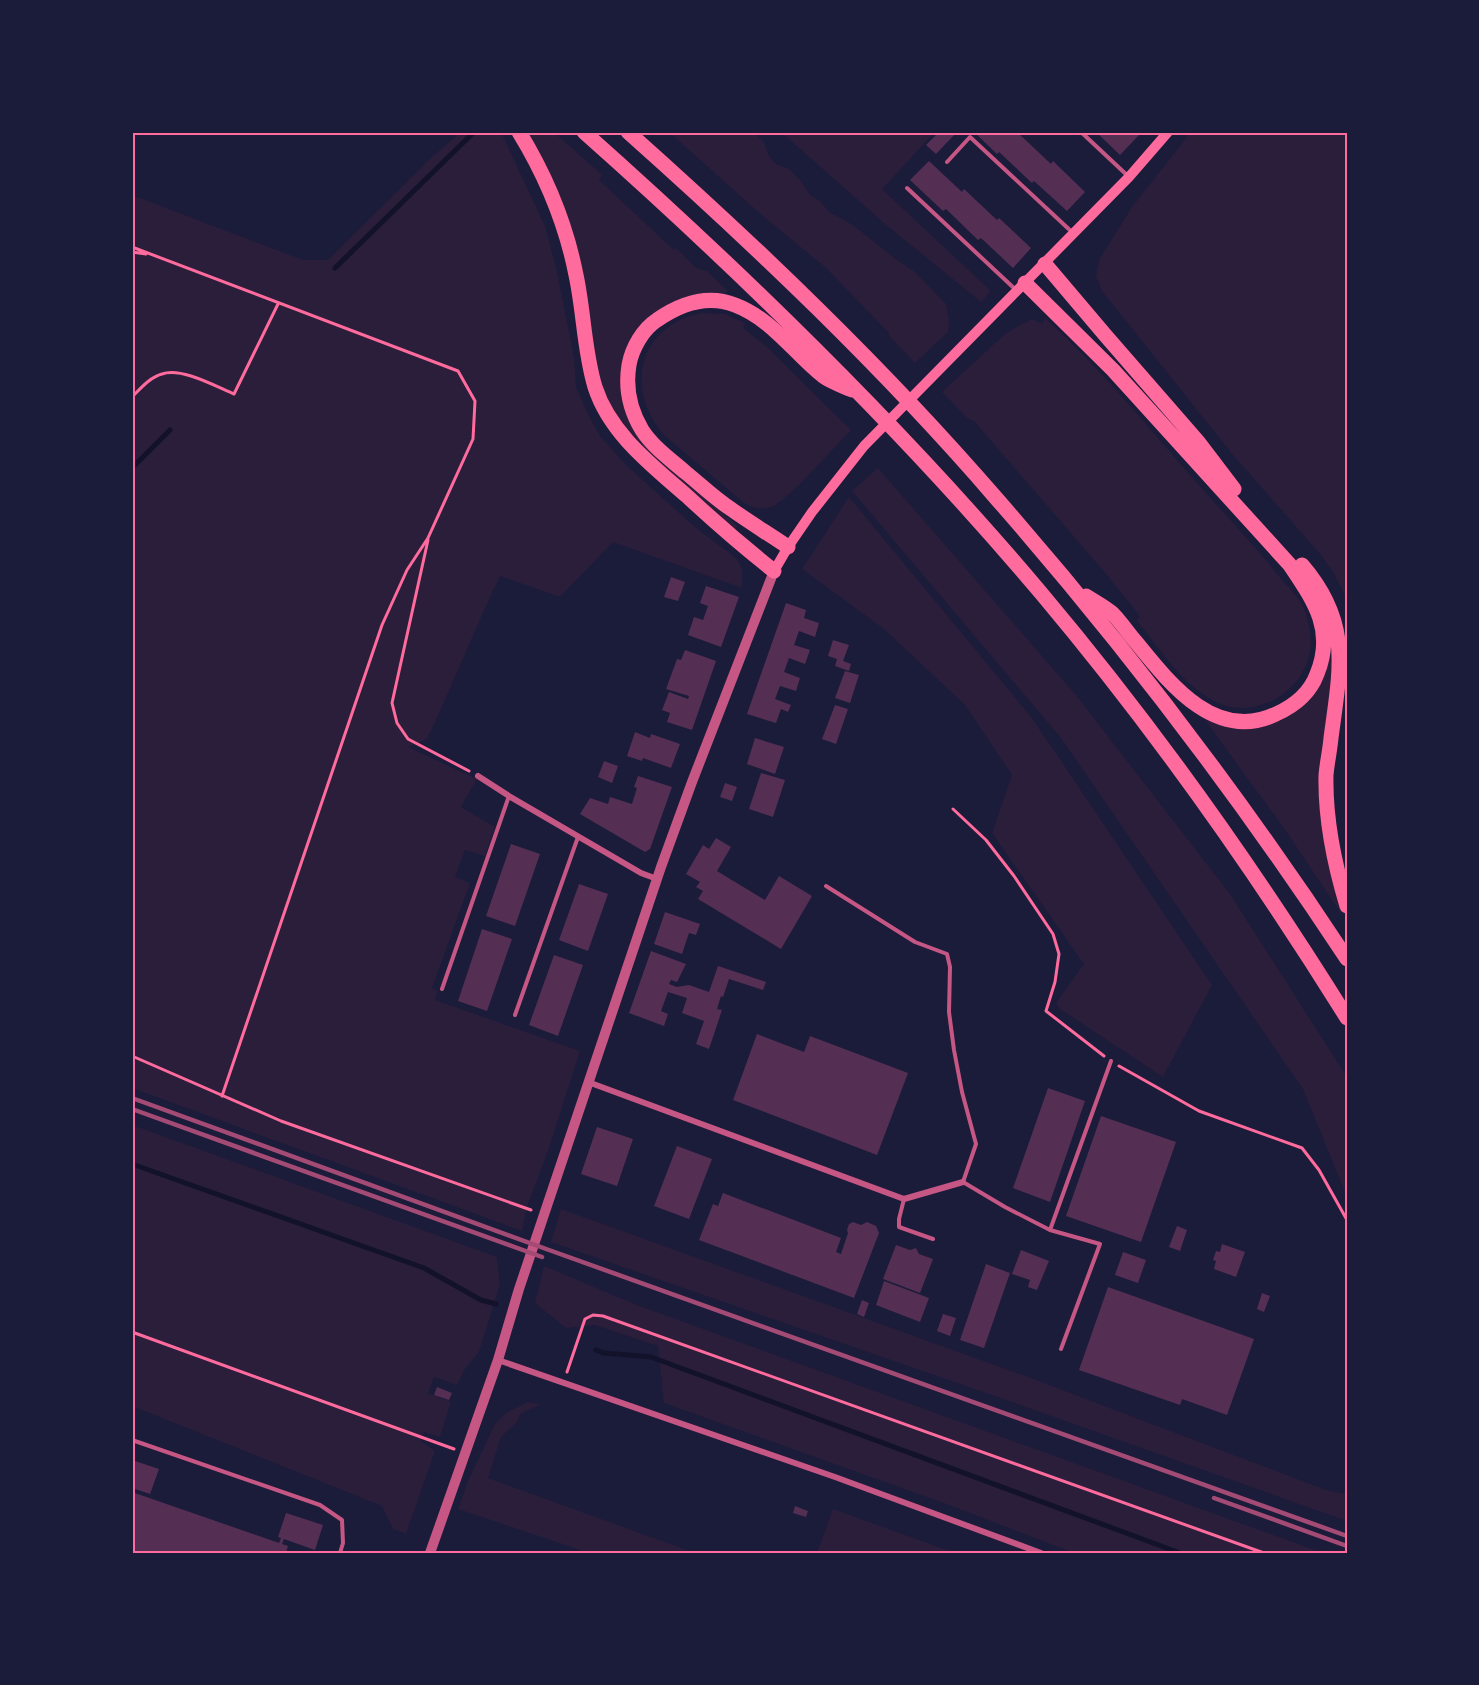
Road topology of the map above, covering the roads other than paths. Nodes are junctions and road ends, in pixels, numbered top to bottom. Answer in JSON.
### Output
{"nodes":[{"id":1,"x":519,"y":132,"type":"edge"},
{"id":2,"x":584,"y":132,"type":"edge"},
{"id":3,"x":628,"y":132,"type":"edge"},
{"id":4,"x":1081,"y":132,"type":"edge"},
{"id":5,"x":1168,"y":132,"type":"edge"},
{"id":6,"x":947,"y":162,"type":"dead end"},
{"id":7,"x":1129,"y":177,"type":"junction"},
{"id":8,"x":907,"y":188,"type":"dead end"},
{"id":9,"x":1074,"y":233,"type":"junction"},
{"id":10,"x":1045,"y":264,"type":"junction"},
{"id":11,"x":1021,"y":287,"type":"junction"},
{"id":12,"x":867,"y":400,"type":"junction"},
{"id":13,"x":788,"y":548,"type":"junction"},
{"id":14,"x":774,"y":572,"type":"junction"},
{"id":15,"x":1071,"y":586,"type":"junction"},
{"id":16,"x":478,"y":776,"type":"road end"},
{"id":17,"x":509,"y":796,"type":"junction"},
{"id":18,"x":578,"y":837,"type":"junction"},
{"id":19,"x":657,"y":879,"type":"junction"},
{"id":20,"x":826,"y":886,"type":"dead end"},
{"id":21,"x":1347,"y":906,"type":"edge"},
{"id":22,"x":1347,"y":959,"type":"edge"},
{"id":23,"x":442,"y":989,"type":"dead end"},
{"id":24,"x":515,"y":1016,"type":"dead end"},
{"id":25,"x":1347,"y":1018,"type":"edge"},
{"id":26,"x":1111,"y":1061,"type":"road end"},
{"id":27,"x":588,"y":1082,"type":"junction"},
{"id":28,"x":963,"y":1182,"type":"junction"},
{"id":29,"x":903,"y":1199,"type":"junction"},
{"id":30,"x":1050,"y":1230,"type":"junction"},
{"id":31,"x":933,"y":1239,"type":"dead end"},
{"id":32,"x":1060,"y":1349,"type":"dead end"},
{"id":33,"x":498,"y":1360,"type":"junction"},
{"id":34,"x":132,"y":1440,"type":"edge"},
{"id":35,"x":340,"y":1553,"type":"edge"},
{"id":36,"x":430,"y":1553,"type":"edge"},
{"id":37,"x":1041,"y":1553,"type":"edge"}],
"edges":[{"from":1,"to":14,"type":"highway"},
{"from":2,"to":12,"type":"highway"},
{"from":3,"to":15,"type":"highway"},
{"from":4,"to":7,"type":"lane"},
{"from":5,"to":7,"type":"main road"},
{"from":6,"to":9,"type":"lane"},
{"from":7,"to":9,"type":"main road"},
{"from":8,"to":11,"type":"lane"},
{"from":9,"to":10,"type":"main road"},
{"from":10,"to":11,"type":"main road"},
{"from":10,"to":21,"type":"highway"},
{"from":11,"to":13,"type":"main road"},
{"from":11,"to":15,"type":"highway"},
{"from":12,"to":13,"type":"highway"},
{"from":12,"to":25,"type":"highway"},
{"from":13,"to":14,"type":"main road"},
{"from":14,"to":19,"type":"street"},
{"from":15,"to":22,"type":"highway"},
{"from":16,"to":17,"type":"street"},
{"from":17,"to":18,"type":"street"},
{"from":17,"to":23,"type":"lane"},
{"from":18,"to":19,"type":"street"},
{"from":18,"to":24,"type":"lane"},
{"from":19,"to":27,"type":"street"},
{"from":20,"to":28,"type":"lane"},
{"from":26,"to":30,"type":"lane"},
{"from":27,"to":29,"type":"street"},
{"from":27,"to":33,"type":"street"},
{"from":28,"to":29,"type":"street"},
{"from":28,"to":30,"type":"lane"},
{"from":29,"to":31,"type":"lane"},
{"from":30,"to":32,"type":"lane"},
{"from":33,"to":36,"type":"street"},
{"from":33,"to":37,"type":"street"},
{"from":34,"to":35,"type":"lane"}]}
